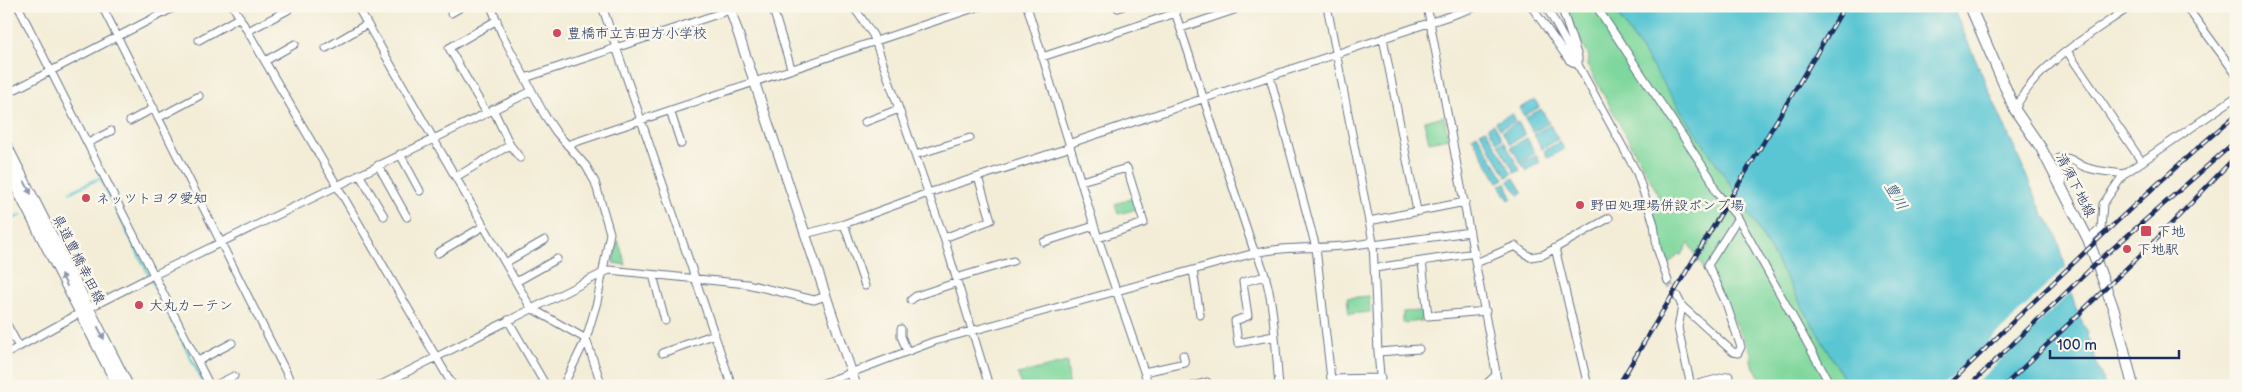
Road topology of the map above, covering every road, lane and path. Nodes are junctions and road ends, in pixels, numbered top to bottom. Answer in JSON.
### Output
{"nodes":[{"id":1,"x":18,"y":6,"type":"edge"},
{"id":2,"x":102,"y":6,"type":"edge"},
{"id":3,"x":176,"y":6,"type":"edge"},
{"id":4,"x":233,"y":6,"type":"edge"},
{"id":5,"x":357,"y":6,"type":"edge"},
{"id":6,"x":463,"y":6,"type":"edge"},
{"id":7,"x":491,"y":6,"type":"edge"},
{"id":8,"x":602,"y":6,"type":"edge"},
{"id":9,"x":772,"y":6,"type":"edge"},
{"id":10,"x":853,"y":6,"type":"edge"},
{"id":11,"x":980,"y":6,"type":"edge"},
{"id":12,"x":1026,"y":6,"type":"edge"},
{"id":13,"x":1327,"y":6,"type":"edge"},
{"id":14,"x":1427,"y":6,"type":"edge"},
{"id":15,"x":1477,"y":6,"type":"edge"},
{"id":16,"x":1532,"y":6,"type":"edge"},
{"id":17,"x":1546,"y":6,"type":"edge"},
{"id":18,"x":1561,"y":6,"type":"edge"},
{"id":19,"x":1596,"y":6,"type":"edge"},
{"id":20,"x":1970,"y":6,"type":"edge"},
{"id":21,"x":2131,"y":6,"type":"edge"},
{"id":22,"x":2186,"y":6,"type":"edge"},
{"id":23,"x":729,"y":8,"type":"edge"},
{"id":24,"x":288,"y":10,"type":"dead end"},
{"id":25,"x":1175,"y":10,"type":"edge"},
{"id":26,"x":1234,"y":10,"type":"dead end"},
{"id":27,"x":451,"y":13,"type":"dead end"},
{"id":28,"x":240,"y":17,"type":"junction"},
{"id":29,"x":497,"y":20,"type":"junction"},
{"id":30,"x":1430,"y":22,"type":"junction"},
{"id":31,"x":367,"y":24,"type":"junction"},
{"id":32,"x":1181,"y":28,"type":"junction"},
{"id":33,"x":248,"y":31,"type":"junction"},
{"id":34,"x":118,"y":37,"type":"junction"},
{"id":35,"x":1383,"y":38,"type":"junction"},
{"id":36,"x":200,"y":40,"type":"dead end"},
{"id":37,"x":875,"y":41,"type":"junction"},
{"id":38,"x":295,"y":44,"type":"dead end"},
{"id":39,"x":616,"y":47,"type":"junction"},
{"id":40,"x":326,"y":48,"type":"dead end"},
{"id":41,"x":2067,"y":51,"type":"junction"},
{"id":42,"x":1337,"y":54,"type":"junction"},
{"id":43,"x":1042,"y":58,"type":"junction"},
{"id":44,"x":265,"y":61,"type":"junction"},
{"id":45,"x":1578,"y":65,"type":"junction"},
{"id":46,"x":791,"y":68,"type":"junction"},
{"id":47,"x":51,"y":71,"type":"junction"},
{"id":48,"x":2236,"y":74,"type":"edge"},
{"id":49,"x":1270,"y":77,"type":"junction"},
{"id":50,"x":525,"y":78,"type":"junction"},
{"id":51,"x":754,"y":82,"type":"junction"},
{"id":52,"x":532,"y":91,"type":"junction"},
{"id":53,"x":6,"y":94,"type":"edge"},
{"id":54,"x":199,"y":96,"type":"dead end"},
{"id":55,"x":2236,"y":98,"type":"edge"},
{"id":56,"x":1205,"y":100,"type":"junction"},
{"id":57,"x":154,"y":108,"type":"junction"},
{"id":58,"x":899,"y":109,"type":"junction"},
{"id":59,"x":670,"y":110,"type":"junction"},
{"id":60,"x":2015,"y":110,"type":"junction"},
{"id":61,"x":489,"y":111,"type":"junction"},
{"id":62,"x":158,"y":118,"type":"junction"},
{"id":63,"x":641,"y":120,"type":"junction"},
{"id":64,"x":130,"y":121,"type":"dead end"},
{"id":65,"x":864,"y":122,"type":"dead end"},
{"id":66,"x":112,"y":130,"type":"dead end"},
{"id":67,"x":434,"y":138,"type":"junction"},
{"id":68,"x":970,"y":138,"type":"dead end"},
{"id":69,"x":6,"y":144,"type":"edge"},
{"id":70,"x":88,"y":144,"type":"junction"},
{"id":71,"x":510,"y":144,"type":"junction"},
{"id":72,"x":567,"y":144,"type":"junction"},
{"id":73,"x":681,"y":144,"type":"dead end"},
{"id":74,"x":1069,"y":144,"type":"junction"},
{"id":75,"x":400,"y":154,"type":"junction"},
{"id":76,"x":915,"y":155,"type":"junction"},
{"id":77,"x":520,"y":158,"type":"dead end"},
{"id":78,"x":2142,"y":162,"type":"junction"},
{"id":79,"x":378,"y":165,"type":"junction"},
{"id":80,"x":6,"y":167,"type":"edge"},
{"id":81,"x":359,"y":174,"type":"junction"},
{"id":82,"x":2124,"y":174,"type":"junction"},
{"id":83,"x":978,"y":176,"type":"junction"},
{"id":84,"x":456,"y":177,"type":"junction"},
{"id":85,"x":1081,"y":181,"type":"junction"},
{"id":86,"x":2058,"y":182,"type":"junction"},
{"id":87,"x":338,"y":185,"type":"junction"},
{"id":88,"x":420,"y":191,"type":"dead end"},
{"id":89,"x":928,"y":193,"type":"junction"},
{"id":90,"x":1465,"y":202,"type":"junction"},
{"id":91,"x":1418,"y":211,"type":"junction"},
{"id":92,"x":384,"y":216,"type":"dead end"},
{"id":93,"x":407,"y":217,"type":"dead end"},
{"id":94,"x":1609,"y":218,"type":"dead end"},
{"id":95,"x":1738,"y":218,"type":"junction"},
{"id":96,"x":1369,"y":221,"type":"junction"},
{"id":97,"x":844,"y":224,"type":"junction"},
{"id":98,"x":484,"y":226,"type":"junction"},
{"id":99,"x":1094,"y":226,"type":"junction"},
{"id":100,"x":1470,"y":232,"type":"junction"},
{"id":101,"x":805,"y":234,"type":"junction"},
{"id":102,"x":944,"y":238,"type":"junction"},
{"id":103,"x":1098,"y":238,"type":"junction"},
{"id":104,"x":2088,"y":239,"type":"junction"},
{"id":105,"x":545,"y":240,"type":"dead end"},
{"id":106,"x":1044,"y":242,"type":"dead end"},
{"id":107,"x":221,"y":243,"type":"junction"},
{"id":108,"x":1373,"y":244,"type":"junction"},
{"id":109,"x":1316,"y":248,"type":"junction"},
{"id":110,"x":1555,"y":248,"type":"junction"},
{"id":111,"x":1256,"y":252,"type":"junction"},
{"id":112,"x":438,"y":253,"type":"dead end"},
{"id":113,"x":1474,"y":253,"type":"junction"},
{"id":114,"x":557,"y":258,"type":"dead end"},
{"id":115,"x":1013,"y":261,"type":"dead end"},
{"id":116,"x":1422,"y":261,"type":"junction"},
{"id":117,"x":505,"y":263,"type":"junction"},
{"id":118,"x":1476,"y":263,"type":"junction"},
{"id":119,"x":1375,"y":268,"type":"junction"},
{"id":120,"x":1193,"y":270,"type":"junction"},
{"id":121,"x":604,"y":273,"type":"junction"},
{"id":122,"x":652,"y":275,"type":"junction"},
{"id":123,"x":1266,"y":276,"type":"junction"},
{"id":124,"x":151,"y":277,"type":"junction"},
{"id":125,"x":695,"y":278,"type":"junction"},
{"id":126,"x":957,"y":280,"type":"junction"},
{"id":127,"x":516,"y":282,"type":"junction"},
{"id":128,"x":1668,"y":282,"type":"tunnel mouth"},
{"id":129,"x":864,"y":286,"type":"dead end"},
{"id":130,"x":1116,"y":291,"type":"junction"},
{"id":131,"x":826,"y":296,"type":"junction"},
{"id":132,"x":1677,"y":296,"type":"tunnel mouth"},
{"id":133,"x":911,"y":300,"type":"dead end"},
{"id":134,"x":1682,"y":306,"type":"junction"},
{"id":135,"x":531,"y":308,"type":"junction"},
{"id":136,"x":85,"y":310,"type":"junction"},
{"id":137,"x":1486,"y":311,"type":"junction"},
{"id":138,"x":1200,"y":315,"type":"dead end"},
{"id":139,"x":508,"y":320,"type":"junction"},
{"id":140,"x":666,"y":321,"type":"dead end"},
{"id":141,"x":6,"y":323,"type":"edge"},
{"id":142,"x":901,"y":328,"type":"dead end"},
{"id":143,"x":974,"y":331,"type":"junction"},
{"id":144,"x":715,"y":334,"type":"junction"},
{"id":145,"x":1274,"y":336,"type":"junction"},
{"id":146,"x":586,"y":340,"type":"junction"},
{"id":147,"x":232,"y":343,"type":"dead end"},
{"id":148,"x":19,"y":347,"type":"junction"},
{"id":149,"x":1419,"y":349,"type":"dead end"},
{"id":150,"x":907,"y":351,"type":"junction"},
{"id":151,"x":1378,"y":352,"type":"junction"},
{"id":152,"x":662,"y":353,"type":"dead end"},
{"id":153,"x":6,"y":354,"type":"edge"},
{"id":154,"x":1183,"y":355,"type":"dead end"},
{"id":155,"x":436,"y":358,"type":"junction"},
{"id":156,"x":198,"y":361,"type":"junction"},
{"id":157,"x":851,"y":372,"type":"junction"},
{"id":158,"x":1144,"y":372,"type":"junction"},
{"id":159,"x":1496,"y":375,"type":"junction"},
{"id":160,"x":234,"y":376,"type":"dead end"},
{"id":161,"x":1729,"y":376,"type":"dead end"},
{"id":162,"x":1207,"y":382,"type":"dead end"},
{"id":163,"x":1381,"y":382,"type":"edge"},
{"id":164,"x":118,"y":386,"type":"edge"},
{"id":165,"x":128,"y":386,"type":"edge"},
{"id":166,"x":210,"y":386,"type":"edge"},
{"id":167,"x":214,"y":386,"type":"edge"},
{"id":168,"x":293,"y":386,"type":"edge"},
{"id":169,"x":379,"y":386,"type":"edge"},
{"id":170,"x":453,"y":386,"type":"edge"},
{"id":171,"x":546,"y":386,"type":"edge"},
{"id":172,"x":563,"y":386,"type":"edge"},
{"id":173,"x":602,"y":386,"type":"edge"},
{"id":174,"x":732,"y":386,"type":"edge"},
{"id":175,"x":816,"y":386,"type":"edge"},
{"id":176,"x":856,"y":386,"type":"edge"},
{"id":177,"x":989,"y":386,"type":"edge"},
{"id":178,"x":1149,"y":386,"type":"edge"},
{"id":179,"x":1193,"y":386,"type":"edge"},
{"id":180,"x":1279,"y":386,"type":"edge"},
{"id":181,"x":1484,"y":386,"type":"edge"},
{"id":182,"x":1498,"y":386,"type":"edge"},
{"id":183,"x":1588,"y":386,"type":"edge"},
{"id":184,"x":1691,"y":386,"type":"edge"},
{"id":185,"x":1831,"y":386,"type":"edge"},
{"id":186,"x":2133,"y":386,"type":"edge"}],
"edges":[{"from":1,"to":47,"type":"street"},
{"from":2,"to":34,"type":"street"},
{"from":3,"to":34,"type":"street"},
{"from":4,"to":28,"type":"street"},
{"from":5,"to":31,"type":"street"},
{"from":6,"to":27,"type":"street"},
{"from":7,"to":29,"type":"street"},
{"from":8,"to":39,"type":"street"},
{"from":9,"to":46,"type":"street"},
{"from":10,"to":37,"type":"street"},
{"from":11,"to":37,"type":"street"},
{"from":12,"to":43,"type":"street"},
{"from":13,"to":42,"type":"street"},
{"from":14,"to":30,"type":"street"},
{"from":15,"to":30,"type":"street"},
{"from":16,"to":45,"type":"street"},
{"from":17,"to":45,"type":"street"},
{"from":18,"to":45,"type":"street"},
{"from":19,"to":95,"type":"street"},
{"from":20,"to":60,"type":"main road","name":"清須下地線"},
{"from":21,"to":41,"type":"street"},
{"from":22,"to":48,"type":"street"},
{"from":23,"to":39,"type":"street"},
{"from":23,"to":51,"type":"street"},
{"from":24,"to":33,"type":"street"},
{"from":25,"to":32,"type":"street"},
{"from":25,"to":43,"type":"street"},
{"from":26,"to":32,"type":"street"},
{"from":28,"to":33,"type":"street"},
{"from":28,"to":36,"type":"street"},
{"from":29,"to":50,"type":"street"},
{"from":29,"to":61,"type":"street"},
{"from":30,"to":35,"type":"street"},
{"from":30,"to":90,"type":"street"},
{"from":31,"to":40,"type":"street"},
{"from":31,"to":67,"type":"street"},
{"from":32,"to":56,"type":"street"},
{"from":33,"to":44,"type":"street"},
{"from":34,"to":47,"type":"street"},
{"from":34,"to":57,"type":"street"},
{"from":35,"to":42,"type":"street"},
{"from":35,"to":91,"type":"street"},
{"from":37,"to":46,"type":"street"},
{"from":37,"to":58,"type":"street"},
{"from":38,"to":44,"type":"street"},
{"from":39,"to":50,"type":"street"},
{"from":39,"to":63,"type":"street"},
{"from":41,"to":60,"type":"street"},
{"from":41,"to":78,"type":"street"},
{"from":42,"to":49,"type":"street"},
{"from":42,"to":96,"type":"street"},
{"from":43,"to":74,"type":"street"},
{"from":44,"to":87,"type":"street"},
{"from":45,"to":128,"type":"street"},
{"from":46,"to":51,"type":"street"},
{"from":47,"to":53,"type":"street"},
{"from":47,"to":70,"type":"street"},
{"from":49,"to":56,"type":"street"},
{"from":49,"to":109,"type":"street"},
{"from":50,"to":52,"type":"street"},
{"from":51,"to":59,"type":"street"},
{"from":51,"to":101,"type":"street"},
{"from":52,"to":61,"type":"street"},
{"from":52,"to":72,"type":"street"},
{"from":54,"to":62,"type":"street"},
{"from":55,"to":78,"type":"street"},
{"from":56,"to":74,"type":"street"},
{"from":56,"to":111,"type":"street"},
{"from":57,"to":62,"type":"street"},
{"from":57,"to":64,"type":"street"},
{"from":58,"to":65,"type":"street"},
{"from":58,"to":76,"type":"street"},
{"from":59,"to":63,"type":"street"},
{"from":59,"to":73,"type":"street"},
{"from":60,"to":86,"type":"main road","name":"清須下地線"},
{"from":61,"to":67,"type":"street"},
{"from":61,"to":71,"type":"street"},
{"from":62,"to":107,"type":"street"},
{"from":63,"to":72,"type":"street"},
{"from":63,"to":125,"type":"street"},
{"from":66,"to":70,"type":"street"},
{"from":67,"to":75,"type":"street"},
{"from":67,"to":84,"type":"street"},
{"from":68,"to":76,"type":"street"},
{"from":69,"to":136,"type":"main road","name":"県道豊橋幸田線","one_way":true},
{"from":70,"to":124,"type":"street"},
{"from":71,"to":77,"type":"street"},
{"from":71,"to":84,"type":"street"},
{"from":72,"to":121,"type":"street"},
{"from":74,"to":83,"type":"street"},
{"from":74,"to":85,"type":"street"},
{"from":75,"to":79,"type":"street"},
{"from":75,"to":88,"type":"street"},
{"from":76,"to":89,"type":"street"},
{"from":78,"to":82,"type":"street"},
{"from":79,"to":81,"type":"street"},
{"from":79,"to":93,"type":"street"},
{"from":136,"to":80,"type":"main road","name":"県道豊橋幸田線","one_way":true},
{"from":81,"to":87,"type":"street"},
{"from":81,"to":92,"type":"street"},
{"from":82,"to":86,"type":"street"},
{"from":82,"to":104,"type":"street"},
{"from":83,"to":89,"type":"street"},
{"from":83,"to":102,"type":"street"},
{"from":84,"to":98,"type":"street"},
{"from":85,"to":99,"type":"street"},
{"from":85,"to":103,"type":"street"},
{"from":86,"to":104,"type":"main road","name":"清須下地線"},
{"from":87,"to":107,"type":"street"},
{"from":87,"to":155,"type":"street"},
{"from":89,"to":97,"type":"street"},
{"from":89,"to":102,"type":"street"},
{"from":90,"to":91,"type":"street"},
{"from":90,"to":100,"type":"street"},
{"from":91,"to":96,"type":"street"},
{"from":94,"to":110,"type":"street"},
{"from":95,"to":134,"type":"street"},
{"from":95,"to":185,"type":"street"},
{"from":96,"to":108,"type":"street"},
{"from":97,"to":101,"type":"street"},
{"from":97,"to":129,"type":"street"},
{"from":98,"to":112,"type":"street"},
{"from":98,"to":117,"type":"street"},
{"from":99,"to":103,"type":"street"},
{"from":99,"to":106,"type":"street"},
{"from":100,"to":108,"type":"street"},
{"from":100,"to":113,"type":"street"},
{"from":101,"to":131,"type":"street"},
{"from":102,"to":126,"type":"street"},
{"from":103,"to":130,"type":"street"},
{"from":104,"to":186,"type":"main road","name":"清須下地線"},
{"from":105,"to":117,"type":"street"},
{"from":107,"to":124,"type":"street"},
{"from":107,"to":168,"type":"street"},
{"from":108,"to":109,"type":"street"},
{"from":108,"to":119,"type":"street"},
{"from":109,"to":111,"type":"street"},
{"from":109,"to":163,"type":"street"},
{"from":110,"to":118,"type":"street"},
{"from":110,"to":183,"type":"street"},
{"from":111,"to":120,"type":"street"},
{"from":111,"to":123,"type":"street"},
{"from":113,"to":116,"type":"street"},
{"from":113,"to":118,"type":"street"},
{"from":114,"to":127,"type":"street"},
{"from":115,"to":126,"type":"street"},
{"from":116,"to":119,"type":"street"},
{"from":116,"to":137,"type":"street"},
{"from":117,"to":127,"type":"street"},
{"from":118,"to":137,"type":"street"},
{"from":119,"to":151,"type":"street"},
{"from":120,"to":130,"type":"street"},
{"from":120,"to":138,"type":"street"},
{"from":121,"to":122,"type":"street"},
{"from":121,"to":135,"type":"street"},
{"from":121,"to":146,"type":"street"},
{"from":122,"to":125,"type":"street"},
{"from":122,"to":140,"type":"street"},
{"from":123,"to":145,"type":"street"},
{"from":123,"to":145,"type":"street"},
{"from":124,"to":136,"type":"street"},
{"from":124,"to":156,"type":"street"},
{"from":125,"to":131,"type":"street"},
{"from":125,"to":144,"type":"street"},
{"from":126,"to":133,"type":"street"},
{"from":126,"to":143,"type":"street"},
{"from":127,"to":135,"type":"street"},
{"from":130,"to":143,"type":"street"},
{"from":130,"to":158,"type":"street"},
{"from":131,"to":157,"type":"street"},
{"from":132,"to":134,"type":"street"},
{"from":134,"to":184,"type":"street"},
{"from":135,"to":139,"type":"street"},
{"from":135,"to":146,"type":"street"},
{"from":136,"to":148,"type":"street"},
{"from":136,"to":164,"type":"main road","name":"県道豊橋幸田線"},
{"from":136,"to":165,"type":"main road","name":"県道豊橋幸田線","one_way":true},
{"from":137,"to":159,"type":"street"},
{"from":139,"to":155,"type":"street"},
{"from":139,"to":171,"type":"street"},
{"from":141,"to":148,"type":"street"},
{"from":142,"to":150,"type":"street"},
{"from":143,"to":150,"type":"street"},
{"from":143,"to":177,"type":"street"},
{"from":144,"to":152,"type":"street"},
{"from":144,"to":174,"type":"street"},
{"from":145,"to":180,"type":"street"},
{"from":146,"to":172,"type":"street"},
{"from":146,"to":173,"type":"street"},
{"from":147,"to":156,"type":"street"},
{"from":148,"to":153,"type":"street"},
{"from":149,"to":151,"type":"street"},
{"from":150,"to":157,"type":"street"},
{"from":151,"to":163,"type":"street"},
{"from":154,"to":158,"type":"street"},
{"from":155,"to":169,"type":"street"},
{"from":155,"to":170,"type":"street"},
{"from":156,"to":166,"type":"street"},
{"from":157,"to":175,"type":"street"},
{"from":157,"to":176,"type":"street"},
{"from":158,"to":178,"type":"street"},
{"from":159,"to":181,"type":"street"},
{"from":159,"to":182,"type":"street"},
{"from":160,"to":167,"type":"street"},
{"from":161,"to":184,"type":"street"},
{"from":162,"to":179,"type":"street"}]}
